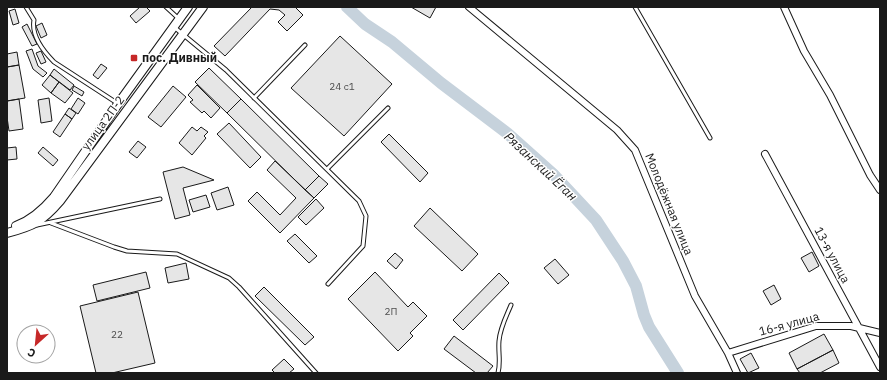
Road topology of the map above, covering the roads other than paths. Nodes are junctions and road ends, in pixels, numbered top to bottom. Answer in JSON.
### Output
{"nodes":[{"id":1,"x":26,"y":7,"type":"edge"},
{"id":2,"x":166,"y":7,"type":"edge"},
{"id":3,"x":188,"y":7,"type":"edge"},
{"id":4,"x":203,"y":7,"type":"edge"},
{"id":5,"x":470,"y":7,"type":"edge"},
{"id":6,"x":635,"y":7,"type":"edge"},
{"id":7,"x":784,"y":7,"type":"edge"},
{"id":8,"x":179,"y":19,"type":"junction"},
{"id":9,"x":174,"y":27,"type":"junction"},
{"id":10,"x":182,"y":34,"type":"junction"},
{"id":11,"x":305,"y":45,"type":"dead end"},
{"id":12,"x":254,"y":98,"type":"junction"},
{"id":13,"x":118,"y":104,"type":"junction"},
{"id":14,"x":388,"y":108,"type":"dead end"},
{"id":15,"x":710,"y":138,"type":"dead end"},
{"id":16,"x":765,"y":154,"type":"dead end"},
{"id":17,"x":327,"y":170,"type":"junction"},
{"id":18,"x":880,"y":190,"type":"edge"},
{"id":19,"x":160,"y":200,"type":"dead end"},
{"id":20,"x":51,"y":223,"type":"junction"},
{"id":21,"x":29,"y":226,"type":"junction"},
{"id":22,"x":7,"y":228,"type":"edge"},
{"id":23,"x":7,"y":233,"type":"edge"},
{"id":24,"x":328,"y":284,"type":"dead end"},
{"id":25,"x":511,"y":305,"type":"dead end"},
{"id":26,"x":859,"y":327,"type":"junction"},
{"id":27,"x":880,"y":333,"type":"edge"},
{"id":28,"x":728,"y":353,"type":"junction"},
{"id":29,"x":880,"y":367,"type":"edge"},
{"id":30,"x":316,"y":373,"type":"edge"},
{"id":31,"x":498,"y":373,"type":"edge"},
{"id":32,"x":737,"y":373,"type":"edge"}],
"edges":[{"from":1,"to":13,"type":"lane"},
{"from":2,"to":8,"type":"lane"},
{"from":3,"to":8,"type":"main road","name":"улица 2П-2"},
{"from":4,"to":10,"type":"main road","name":"улица 2П-2"},
{"from":5,"to":28,"type":"street","name":"Молодёжная улица"},
{"from":6,"to":15,"type":"lane"},
{"from":7,"to":18,"type":"street"},
{"from":8,"to":9,"type":"main road","name":"улица 2П-2"},
{"from":9,"to":10,"type":"lane"},
{"from":9,"to":13,"type":"main road","name":"улица 2П-2"},
{"from":10,"to":12,"type":"lane"},
{"from":10,"to":21,"type":"main road","name":"улица 2П-2"},
{"from":11,"to":12,"type":"lane"},
{"from":12,"to":17,"type":"lane"},
{"from":13,"to":22,"type":"main road","name":"улица 2П-2"},
{"from":14,"to":17,"type":"lane"},
{"from":16,"to":26,"type":"street","name":"13-я улица"},
{"from":17,"to":24,"type":"lane"},
{"from":19,"to":20,"type":"lane"},
{"from":20,"to":21,"type":"lane"},
{"from":20,"to":30,"type":"lane"},
{"from":21,"to":23,"type":"main road","name":"улица 2П-2"},
{"from":25,"to":31,"type":"lane"},
{"from":26,"to":27,"type":"street","name":"16-я улица"},
{"from":26,"to":28,"type":"street","name":"16-я улица"},
{"from":26,"to":29,"type":"street","name":"13-я улица"},
{"from":28,"to":32,"type":"street","name":"Молодёжная улица"}]}
